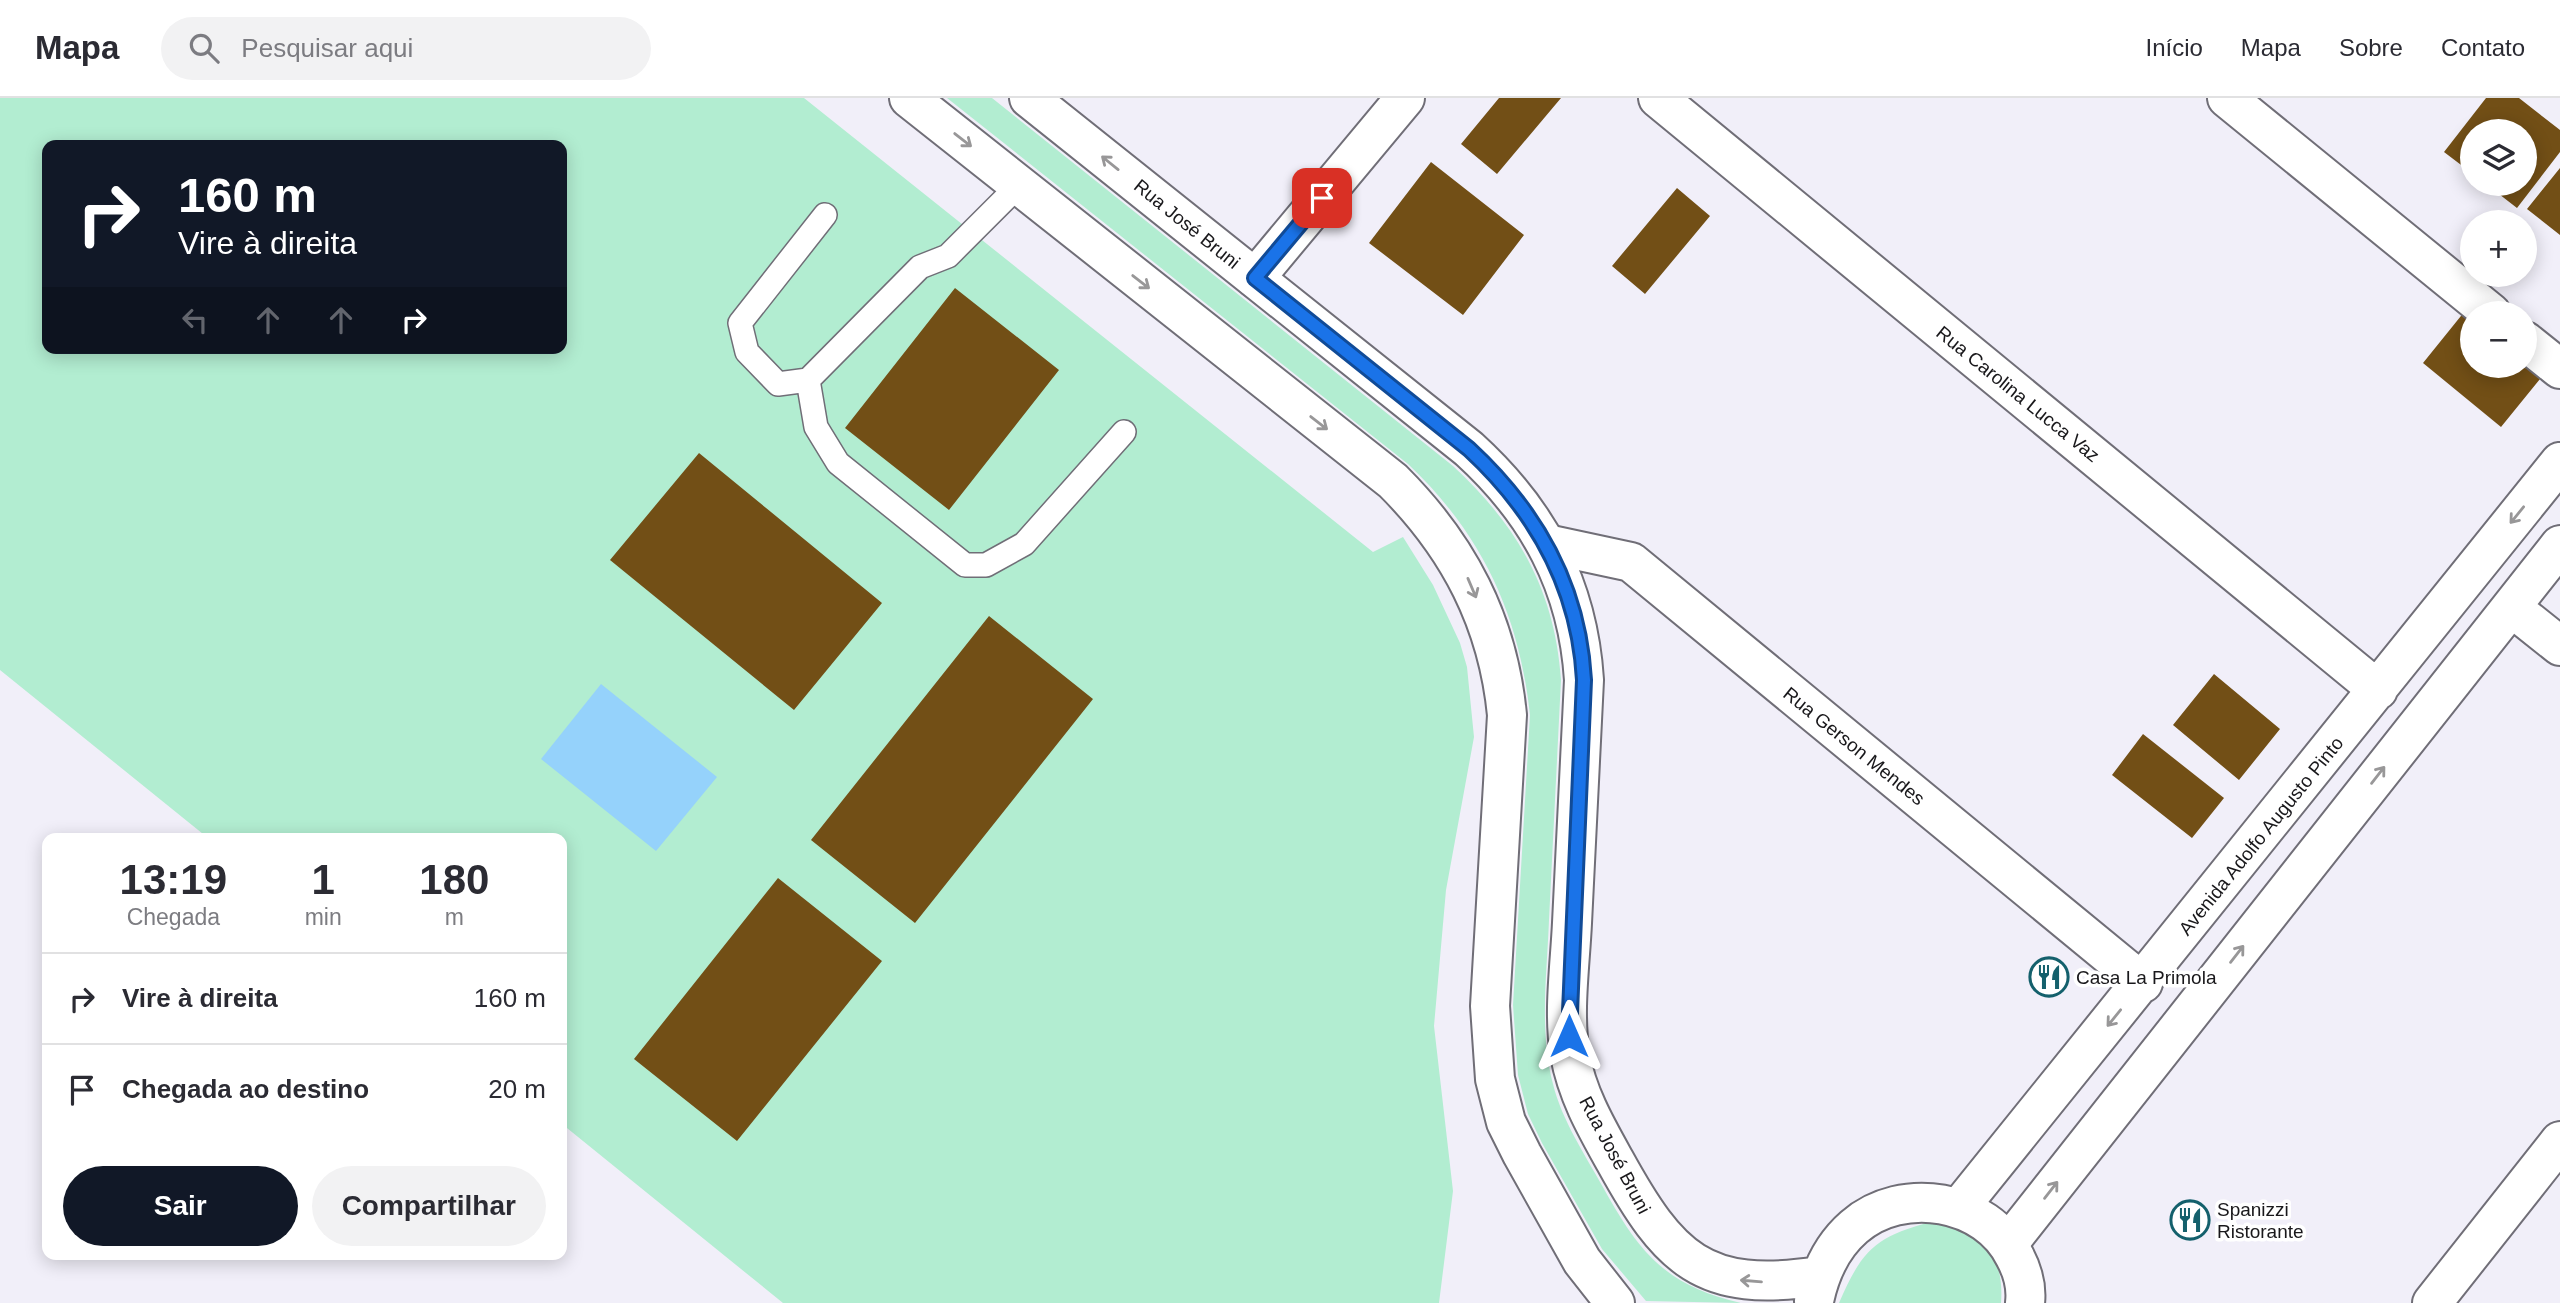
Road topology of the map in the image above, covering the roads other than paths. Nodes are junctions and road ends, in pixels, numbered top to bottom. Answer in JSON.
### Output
{"nodes":[{"id":1,"x":909,"y":98,"type":"edge"},
{"id":2,"x":1029,"y":98,"type":"edge"},
{"id":3,"x":1405,"y":98,"type":"edge"},
{"id":4,"x":1658,"y":98,"type":"edge"},
{"id":5,"x":2227,"y":98,"type":"edge"},
{"id":6,"x":1019,"y":185,"type":"junction"},
{"id":7,"x":825,"y":215,"type":"dead end"},
{"id":8,"x":1255,"y":278,"type":"junction"},
{"id":9,"x":2476,"y":301,"type":"edge"},
{"id":10,"x":2537,"y":351,"type":"edge"},
{"id":11,"x":2560,"y":369,"type":"edge"},
{"id":12,"x":808,"y":380,"type":"junction"},
{"id":13,"x":1124,"y":432,"type":"dead end"},
{"id":14,"x":2560,"y":462,"type":"edge"},
{"id":15,"x":1548,"y":544,"type":"junction"},
{"id":16,"x":2560,"y":545,"type":"edge"},
{"id":17,"x":2511,"y":607,"type":"junction"},
{"id":18,"x":2560,"y":646,"type":"edge"},
{"id":19,"x":2378,"y":690,"type":"junction"},
{"id":20,"x":2143,"y":983,"type":"junction"},
{"id":21,"x":2560,"y":1141,"type":"edge"},
{"id":22,"x":1959,"y":1208,"type":"junction"},
{"id":23,"x":2008,"y":1244,"type":"junction"},
{"id":24,"x":1816,"y":1289,"type":"edge"},
{"id":25,"x":2031,"y":1299,"type":"edge"},
{"id":26,"x":1615,"y":1303,"type":"edge"},
{"id":27,"x":2432,"y":1303,"type":"edge"}],
"edges":[{"from":1,"to":6,"type":"street","one_way":true},
{"from":8,"to":2,"type":"street","name":"Rua José Bruni","one_way":true},
{"from":3,"to":8,"type":"street"},
{"from":4,"to":19,"type":"street","name":"Rua Carolina Lucca Vaz"},
{"from":5,"to":9,"type":"street"},
{"from":6,"to":12,"type":"lane"},
{"from":6,"to":26,"type":"street","one_way":true},
{"from":7,"to":12,"type":"lane"},
{"from":8,"to":15,"type":"street","name":"Rua José Bruni"},
{"from":10,"to":11,"type":"street"},
{"from":12,"to":13,"type":"lane"},
{"from":14,"to":19,"type":"street","name":"Avenida Adolfo Augusto Pinto","one_way":true},
{"from":15,"to":20,"type":"street","name":"Rua Gerson Mendes"},
{"from":24,"to":15,"type":"street","name":"Rua José Bruni","one_way":true},
{"from":16,"to":17,"type":"street"},
{"from":17,"to":18,"type":"street"},
{"from":23,"to":17,"type":"street","one_way":true},
{"from":19,"to":20,"type":"street","name":"Avenida Adolfo Augusto Pinto"},
{"from":20,"to":22,"type":"street","name":"Avenida Adolfo Augusto Pinto","one_way":true},
{"from":21,"to":27,"type":"street"},
{"from":22,"to":23,"type":"street"},
{"from":22,"to":24,"type":"street"},
{"from":23,"to":25,"type":"street"}]}
